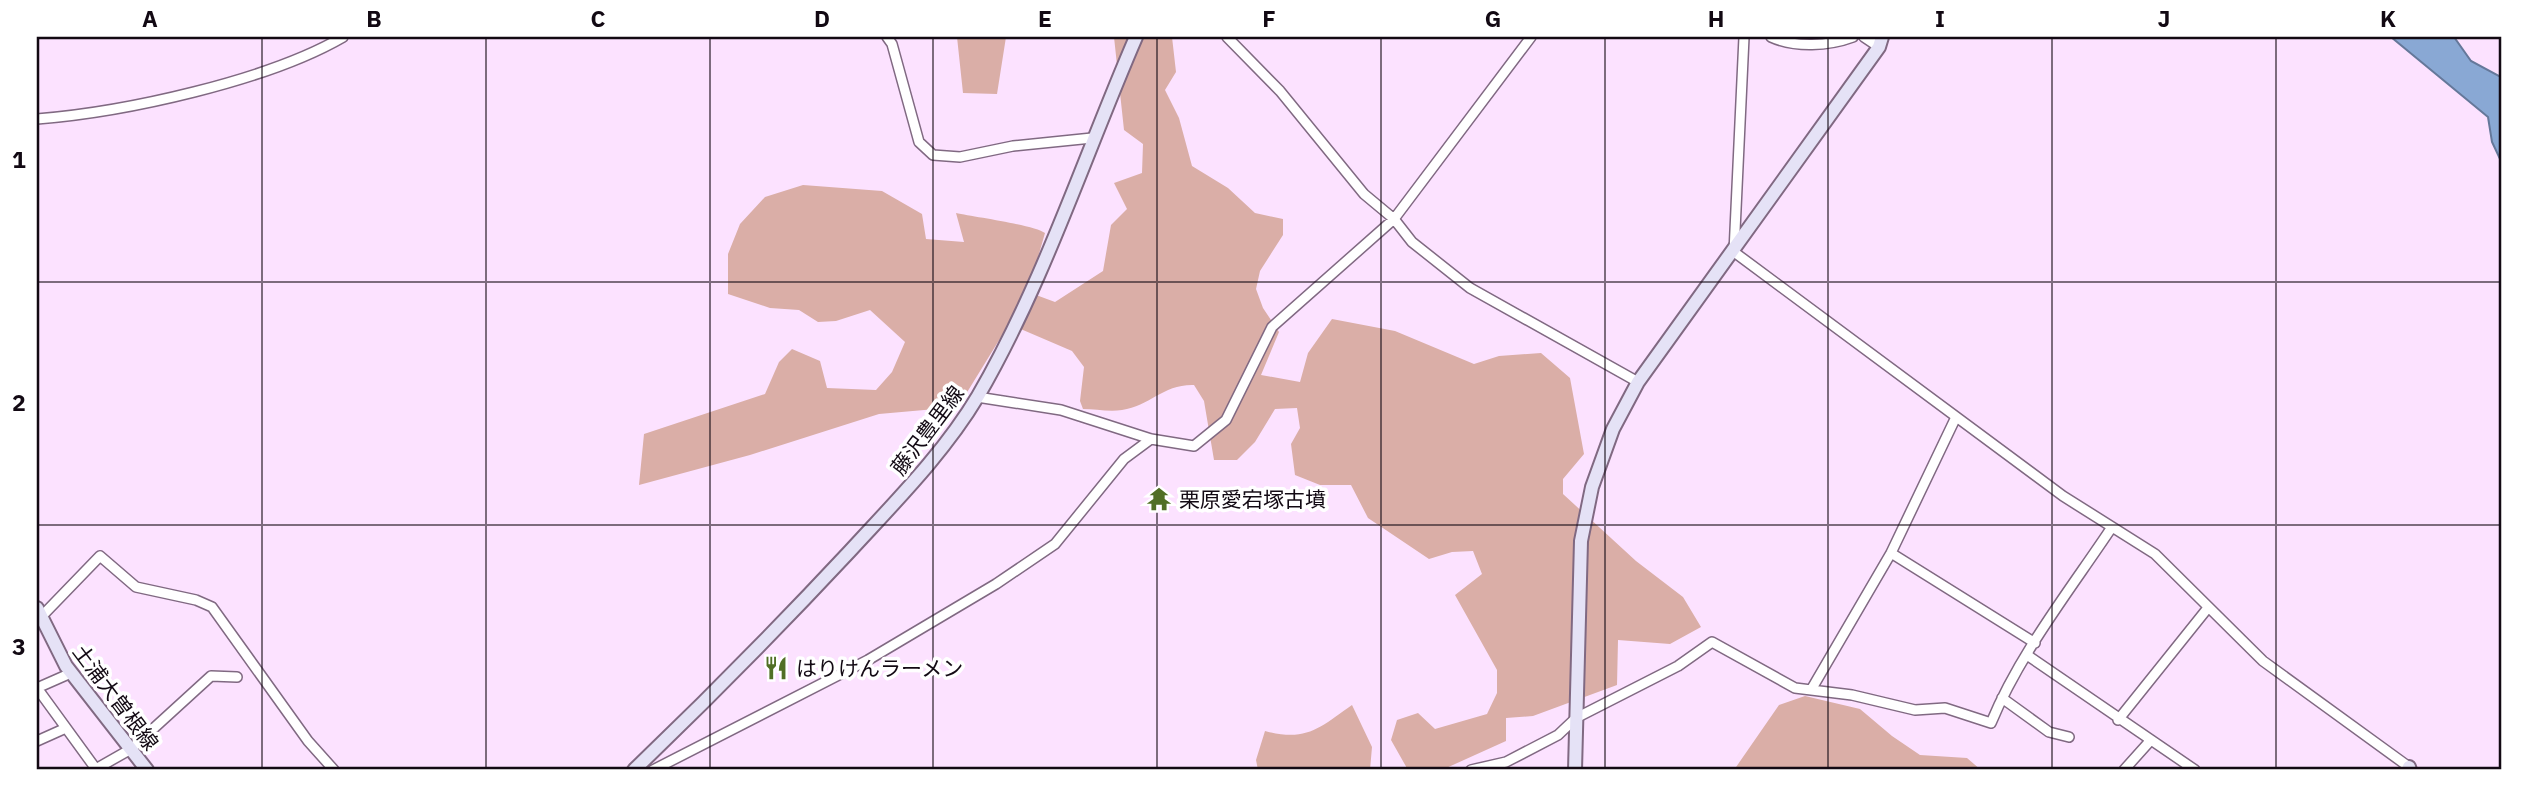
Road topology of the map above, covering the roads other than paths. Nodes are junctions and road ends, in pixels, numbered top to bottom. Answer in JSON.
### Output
{"nodes":[{"id":1,"x":343,"y":37,"type":"edge"},
{"id":2,"x":887,"y":37,"type":"edge"},
{"id":3,"x":1136,"y":37,"type":"edge"},
{"id":4,"x":1227,"y":37,"type":"edge"},
{"id":5,"x":1531,"y":37,"type":"edge"},
{"id":6,"x":1744,"y":37,"type":"edge"},
{"id":7,"x":1772,"y":37,"type":"edge"},
{"id":8,"x":1853,"y":37,"type":"edge"},
{"id":9,"x":1864,"y":37,"type":"edge"},
{"id":10,"x":1881,"y":42,"type":"edge"},
{"id":11,"x":37,"y":119,"type":"edge"},
{"id":12,"x":1092,"y":138,"type":"junction"},
{"id":13,"x":1394,"y":219,"type":"junction"},
{"id":14,"x":1734,"y":253,"type":"junction"},
{"id":15,"x":1638,"y":382,"type":"junction"},
{"id":16,"x":977,"y":397,"type":"junction"},
{"id":17,"x":1956,"y":417,"type":"junction"},
{"id":18,"x":1151,"y":439,"type":"junction"},
{"id":19,"x":2112,"y":527,"type":"junction"},
{"id":20,"x":1891,"y":553,"type":"junction"},
{"id":21,"x":2207,"y":609,"type":"junction"},
{"id":22,"x":39,"y":613,"type":"edge"},
{"id":23,"x":2035,"y":643,"type":"junction"},
{"id":24,"x":2027,"y":656,"type":"junction"},
{"id":25,"x":71,"y":673,"type":"junction"},
{"id":26,"x":237,"y":677,"type":"dead end"},
{"id":27,"x":37,"y":688,"type":"edge"},
{"id":28,"x":1811,"y":690,"type":"junction"},
{"id":29,"x":2001,"y":698,"type":"junction"},
{"id":30,"x":1576,"y":718,"type":"junction"},
{"id":31,"x":2119,"y":720,"type":"junction"},
{"id":32,"x":66,"y":728,"type":"junction"},
{"id":33,"x":2069,"y":737,"type":"dead end"},
{"id":34,"x":37,"y":741,"type":"edge"},
{"id":35,"x":2150,"y":741,"type":"junction"},
{"id":36,"x":131,"y":748,"type":"junction"},
{"id":37,"x":2409,"y":769,"type":"edge"},
{"id":38,"x":95,"y":770,"type":"edge"},
{"id":39,"x":148,"y":770,"type":"edge"},
{"id":40,"x":334,"y":770,"type":"edge"},
{"id":41,"x":634,"y":770,"type":"edge"},
{"id":42,"x":653,"y":770,"type":"edge"},
{"id":43,"x":1471,"y":770,"type":"edge"},
{"id":44,"x":1575,"y":770,"type":"edge"},
{"id":45,"x":2124,"y":770,"type":"edge"},
{"id":46,"x":2195,"y":770,"type":"edge"}],
"edges":[{"from":1,"to":11,"type":"street"},
{"from":2,"to":12,"type":"street"},
{"from":3,"to":12,"type":"main road","name":"藤沢豊里線"},
{"from":4,"to":13,"type":"street"},
{"from":5,"to":13,"type":"street"},
{"from":6,"to":14,"type":"street"},
{"from":7,"to":8,"type":"street"},
{"from":9,"to":10,"type":"street"},
{"from":10,"to":14,"type":"main road"},
{"from":12,"to":16,"type":"main road","name":"藤沢豊里線"},
{"from":13,"to":15,"type":"street"},
{"from":13,"to":18,"type":"street"},
{"from":14,"to":15,"type":"main road"},
{"from":14,"to":17,"type":"street"},
{"from":15,"to":30,"type":"main road"},
{"from":16,"to":18,"type":"street"},
{"from":16,"to":41,"type":"main road","name":"藤沢豊里線"},
{"from":17,"to":19,"type":"street"},
{"from":17,"to":20,"type":"street"},
{"from":18,"to":42,"type":"street"},
{"from":19,"to":21,"type":"street"},
{"from":19,"to":23,"type":"street"},
{"from":20,"to":23,"type":"street"},
{"from":20,"to":28,"type":"street"},
{"from":21,"to":31,"type":"street"},
{"from":21,"to":37,"type":"street"},
{"from":22,"to":25,"type":"main road","name":"土浦大曽根線"},
{"from":22,"to":40,"type":"street"},
{"from":23,"to":24,"type":"street"},
{"from":24,"to":29,"type":"street"},
{"from":24,"to":31,"type":"street"},
{"from":25,"to":27,"type":"street"},
{"from":25,"to":36,"type":"main road","name":"土浦大曽根線"},
{"from":26,"to":36,"type":"street"},
{"from":27,"to":32,"type":"street"},
{"from":28,"to":29,"type":"street"},
{"from":28,"to":30,"type":"street"},
{"from":29,"to":33,"type":"street"},
{"from":30,"to":43,"type":"street"},
{"from":30,"to":44,"type":"main road"},
{"from":31,"to":35,"type":"street"},
{"from":32,"to":34,"type":"street"},
{"from":32,"to":38,"type":"street"},
{"from":35,"to":45,"type":"street"},
{"from":35,"to":46,"type":"street"},
{"from":36,"to":38,"type":"street"},
{"from":36,"to":39,"type":"main road","name":"土浦大曽根線"}]}
